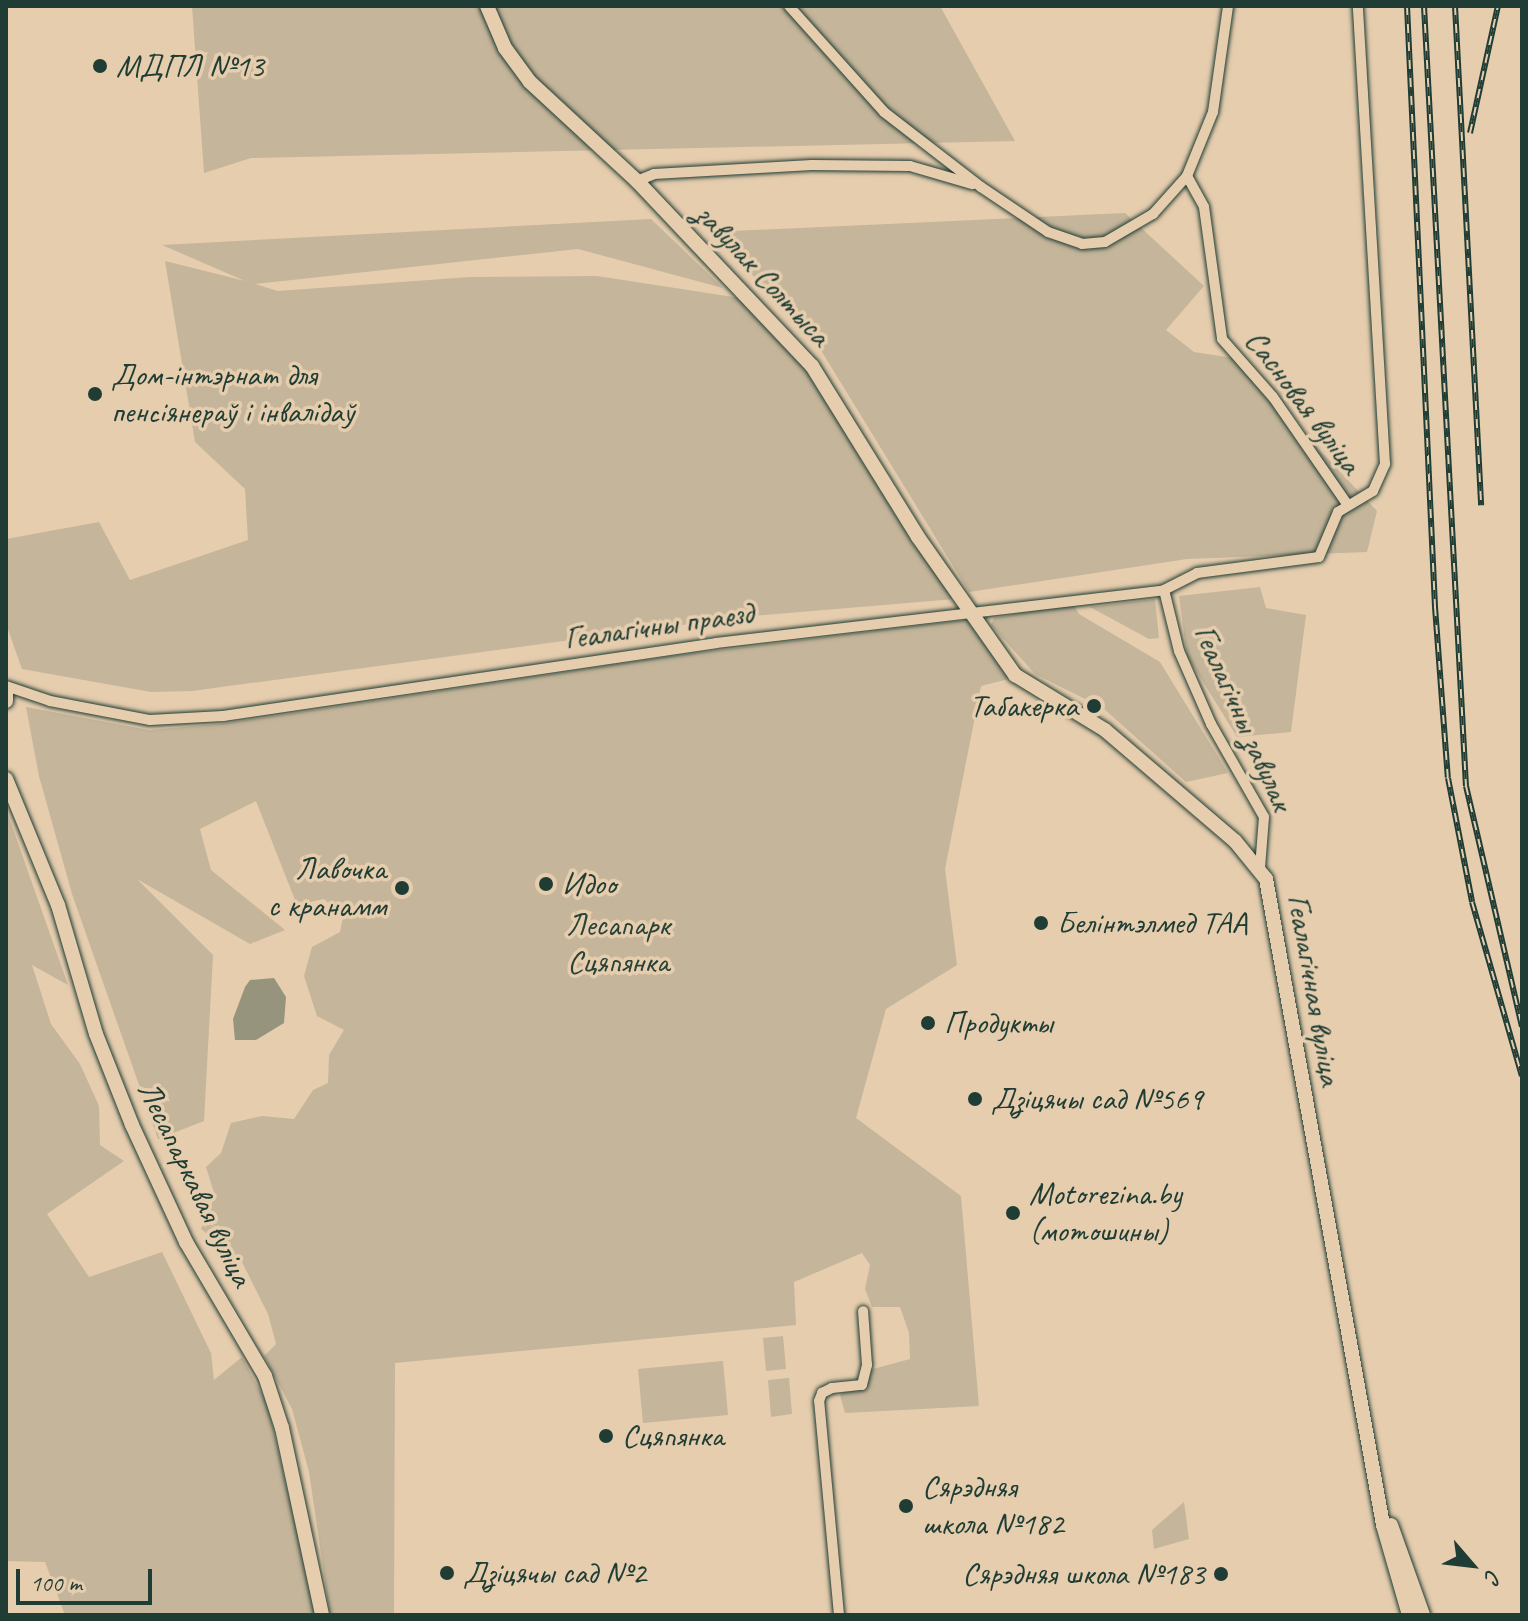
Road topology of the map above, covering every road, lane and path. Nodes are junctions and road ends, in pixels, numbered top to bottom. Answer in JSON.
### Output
{"nodes":[{"id":1,"x":487,"y":6,"type":"edge"},
{"id":2,"x":789,"y":6,"type":"edge"},
{"id":3,"x":1228,"y":6,"type":"edge"},
{"id":4,"x":1358,"y":6,"type":"edge"},
{"id":5,"x":1187,"y":176,"type":"junction"},
{"id":6,"x":637,"y":181,"type":"junction"},
{"id":7,"x":981,"y":187,"type":"junction"},
{"id":8,"x":1347,"y":504,"type":"junction"},
{"id":9,"x":1319,"y":557,"type":"joint"},
{"id":10,"x":1164,"y":590,"type":"junction"},
{"id":11,"x":966,"y":611,"type":"junction"},
{"id":12,"x":6,"y":689,"type":"edge"},
{"id":13,"x":6,"y":701,"type":"edge"},
{"id":14,"x":6,"y":779,"type":"edge"},
{"id":15,"x":1260,"y":868,"type":"junction"},
{"id":16,"x":863,"y":1311,"type":"dead end"},
{"id":17,"x":1383,"y":1509,"type":"junction"},
{"id":18,"x":322,"y":1615,"type":"edge"},
{"id":19,"x":839,"y":1615,"type":"edge"},
{"id":20,"x":1409,"y":1615,"type":"edge"},
{"id":21,"x":1423,"y":1615,"type":"edge"}],
"edges":[{"from":1,"to":6,"type":"street","name":"завулак Солтыса"},
{"from":2,"to":7,"type":"street"},
{"from":3,"to":5,"type":"street"},
{"from":4,"to":8,"type":"street","name":"Сасновая вуліца"},
{"from":5,"to":7,"type":"street"},
{"from":5,"to":8,"type":"street","name":"Сасновая вуліца"},
{"from":6,"to":7,"type":"street"},
{"from":6,"to":11,"type":"street","name":"завулак Солтыса"},
{"from":8,"to":9,"type":"street","name":"Сасновая вуліца"},
{"from":9,"to":10,"type":"street","name":"Геалагічны праезд"},
{"from":10,"to":11,"type":"street","name":"Геалагічны праезд"},
{"from":10,"to":15,"type":"street","name":"Геалагічны завулак"},
{"from":11,"to":12,"type":"street","name":"Геалагічны праезд"},
{"from":11,"to":15,"type":"street","name":"Геалагічная вуліца"},
{"from":12,"to":13,"type":"street"},
{"from":14,"to":18,"type":"street","name":"Лесапаркавая вуліца"},
{"from":15,"to":17,"type":"street","name":"Геалагічная вуліца"},
{"from":16,"to":19,"type":"street"},
{"from":17,"to":20,"type":"street","name":"Геалагічная вуліца"},
{"from":17,"to":21,"type":"street","name":"Геалагічная вуліца"}]}
